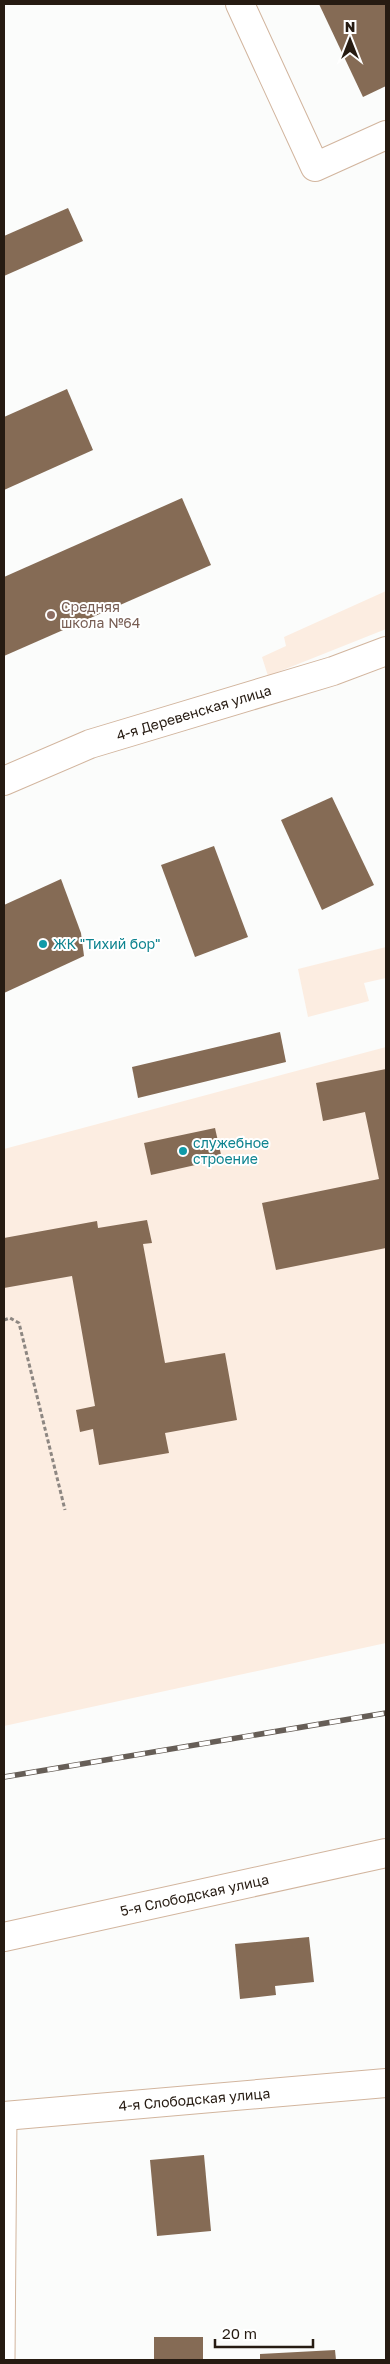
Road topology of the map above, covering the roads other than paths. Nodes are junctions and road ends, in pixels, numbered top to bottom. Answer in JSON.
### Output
{"nodes":[{"id":1,"x":240,"y":4,"type":"edge"},
{"id":2,"x":386,"y":135,"type":"edge"},
{"id":3,"x":386,"y":651,"type":"edge"},
{"id":4,"x":4,"y":782,"type":"edge"},
{"id":5,"x":386,"y":1852,"type":"edge"},
{"id":6,"x":4,"y":1938,"type":"edge"},
{"id":7,"x":386,"y":2083,"type":"edge"},
{"id":8,"x":5,"y":2116,"type":"edge"},
{"id":9,"x":5,"y":2360,"type":"edge"}],
"edges":[{"from":1,"to":2,"type":"street"},
{"from":3,"to":4,"type":"street","name":"4-я Деревенская улица"},
{"from":5,"to":6,"type":"street","name":"5-я Слободская улица"},
{"from":7,"to":8,"type":"street","name":"4-я Слободская улица"},
{"from":8,"to":9,"type":"lane"}]}
